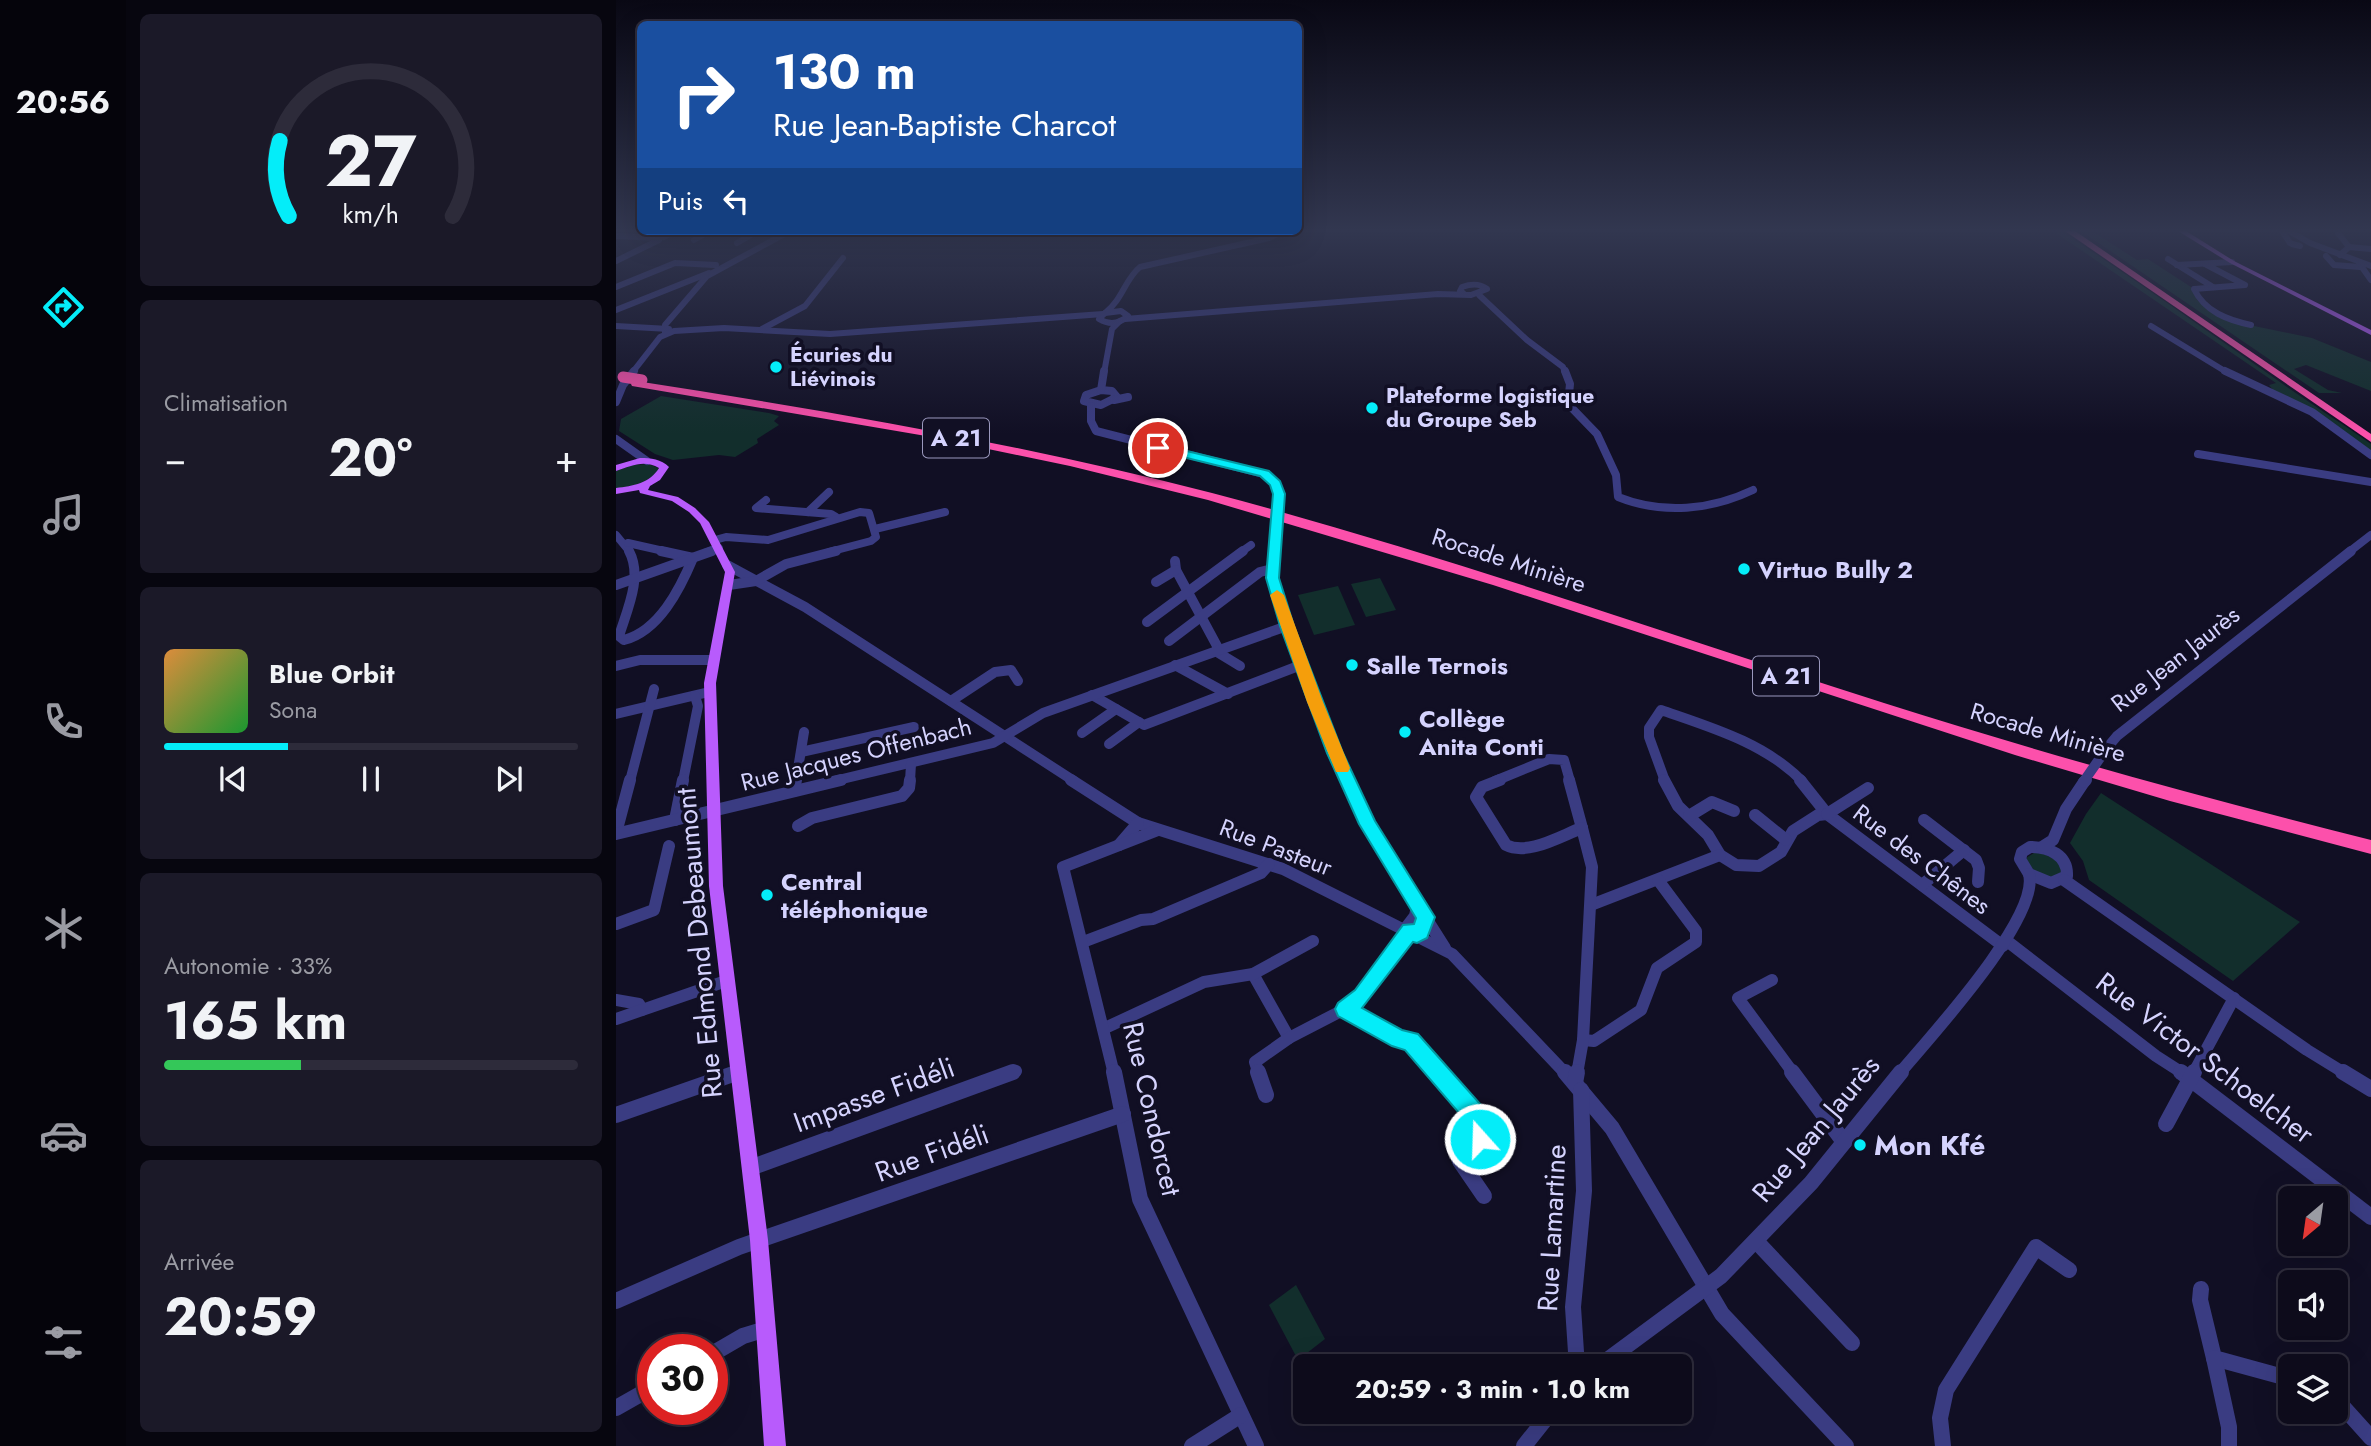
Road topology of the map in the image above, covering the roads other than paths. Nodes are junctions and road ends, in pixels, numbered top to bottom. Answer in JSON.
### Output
{"nodes":[{"id":1,"x":644,"y":298,"type":"edge"},
{"id":2,"x":691,"y":298,"type":"edge"},
{"id":3,"x":811,"y":298,"type":"edge"},
{"id":4,"x":1121,"y":298,"type":"edge"},
{"id":5,"x":1351,"y":298,"type":"edge"},
{"id":6,"x":1483,"y":298,"type":"edge"},
{"id":7,"x":2167,"y":298,"type":"edge"},
{"id":8,"x":2174,"y":298,"type":"edge"},
{"id":9,"x":2198,"y":298,"type":"edge"},
{"id":10,"x":2304,"y":298,"type":"edge"},
{"id":11,"x":1117,"y":304,"type":"junction"},
{"id":12,"x":616,"y":310,"type":"edge"},
{"id":13,"x":1123,"y":316,"type":"junction"},
{"id":14,"x":1103,"y":317,"type":"junction"},
{"id":15,"x":2251,"y":325,"type":"dead end"},
{"id":16,"x":616,"y":326,"type":"edge"},
{"id":17,"x":2151,"y":326,"type":"dead end"},
{"id":18,"x":1112,"y":329,"type":"junction"},
{"id":19,"x":665,"y":331,"type":"junction"},
{"id":20,"x":757,"y":332,"type":"junction"},
{"id":21,"x":2371,"y":332,"type":"edge"},
{"id":22,"x":619,"y":381,"type":"edge"},
{"id":23,"x":639,"y":382,"type":"junction"},
{"id":24,"x":1101,"y":390,"type":"junction"},
{"id":25,"x":616,"y":402,"type":"edge"},
{"id":26,"x":1092,"y":410,"type":"junction"},
{"id":27,"x":2371,"y":432,"type":"edge"},
{"id":28,"x":616,"y":439,"type":"edge"},
{"id":29,"x":2371,"y":439,"type":"edge"},
{"id":30,"x":634,"y":451,"type":"junction"},
{"id":31,"x":2198,"y":454,"type":"dead end"},
{"id":32,"x":2371,"y":455,"type":"edge"},
{"id":33,"x":647,"y":461,"type":"junction"},
{"id":34,"x":618,"y":467,"type":"edge"},
{"id":35,"x":2371,"y":482,"type":"edge"},
{"id":36,"x":647,"y":483,"type":"junction"},
{"id":37,"x":1753,"y":490,"type":"dead end"},
{"id":38,"x":618,"y":491,"type":"edge"},
{"id":39,"x":829,"y":492,"type":"dead end"},
{"id":40,"x":766,"y":500,"type":"dead end"},
{"id":41,"x":682,"y":503,"type":"junction"},
{"id":42,"x":792,"y":503,"type":"dead end"},
{"id":43,"x":783,"y":510,"type":"junction"},
{"id":44,"x":808,"y":512,"type":"junction"},
{"id":45,"x":945,"y":512,"type":"dead end"},
{"id":46,"x":836,"y":517,"type":"junction"},
{"id":47,"x":875,"y":529,"type":"junction"},
{"id":48,"x":616,"y":535,"type":"edge"},
{"id":49,"x":2371,"y":535,"type":"edge"},
{"id":50,"x":628,"y":544,"type":"junction"},
{"id":51,"x":717,"y":544,"type":"junction"},
{"id":52,"x":1251,"y":545,"type":"dead end"},
{"id":53,"x":693,"y":558,"type":"junction"},
{"id":54,"x":727,"y":565,"type":"junction"},
{"id":55,"x":1272,"y":569,"type":"junction"},
{"id":56,"x":751,"y":578,"type":"junction"},
{"id":57,"x":635,"y":580,"type":"junction"},
{"id":58,"x":729,"y":582,"type":"junction"},
{"id":59,"x":1156,"y":582,"type":"dead end"},
{"id":60,"x":616,"y":585,"type":"edge"},
{"id":61,"x":1188,"y":592,"type":"junction"},
{"id":62,"x":1201,"y":617,"type":"junction"},
{"id":63,"x":1147,"y":622,"type":"dead end"},
{"id":64,"x":1287,"y":626,"type":"junction"},
{"id":65,"x":1169,"y":641,"type":"dead end"},
{"id":66,"x":1217,"y":649,"type":"junction"},
{"id":67,"x":713,"y":660,"type":"junction"},
{"id":68,"x":1175,"y":665,"type":"junction"},
{"id":69,"x":1301,"y":665,"type":"junction"},
{"id":70,"x":616,"y":666,"type":"edge"},
{"id":71,"x":1240,"y":666,"type":"dead end"},
{"id":72,"x":1018,"y":681,"type":"dead end"},
{"id":73,"x":654,"y":689,"type":"dead end"},
{"id":74,"x":709,"y":692,"type":"junction"},
{"id":75,"x":1228,"y":694,"type":"junction"},
{"id":76,"x":1092,"y":695,"type":"junction"},
{"id":77,"x":695,"y":696,"type":"junction"},
{"id":78,"x":951,"y":701,"type":"junction"},
{"id":79,"x":649,"y":707,"type":"junction"},
{"id":80,"x":1116,"y":709,"type":"junction"},
{"id":81,"x":616,"y":714,"type":"edge"},
{"id":82,"x":1139,"y":722,"type":"junction"},
{"id":83,"x":914,"y":727,"type":"dead end"},
{"id":84,"x":804,"y":732,"type":"dead end"},
{"id":85,"x":1082,"y":733,"type":"dead end"},
{"id":86,"x":1007,"y":737,"type":"junction"},
{"id":87,"x":1109,"y":744,"type":"dead end"},
{"id":88,"x":801,"y":752,"type":"junction"},
{"id":89,"x":911,"y":764,"type":"junction"},
{"id":90,"x":1868,"y":788,"type":"dead end"},
{"id":91,"x":794,"y":791,"type":"junction"},
{"id":92,"x":713,"y":810,"type":"junction"},
{"id":93,"x":1734,"y":811,"type":"dead end"},
{"id":94,"x":1828,"y":814,"type":"junction"},
{"id":95,"x":1755,"y":815,"type":"dead end"},
{"id":96,"x":1689,"y":817,"type":"junction"},
{"id":97,"x":675,"y":820,"type":"junction"},
{"id":98,"x":1924,"y":820,"type":"dead end"},
{"id":99,"x":1138,"y":822,"type":"junction"},
{"id":100,"x":798,"y":826,"type":"dead end"},
{"id":101,"x":1582,"y":828,"type":"junction"},
{"id":102,"x":1158,"y":830,"type":"junction"},
{"id":103,"x":616,"y":834,"type":"edge"},
{"id":104,"x":2371,"y":838,"type":"edge"},
{"id":105,"x":1786,"y":840,"type":"junction"},
{"id":106,"x":2048,"y":844,"type":"junction"},
{"id":107,"x":1119,"y":845,"type":"junction"},
{"id":108,"x":669,"y":846,"type":"dead end"},
{"id":109,"x":2371,"y":847,"type":"edge"},
{"id":110,"x":1964,"y":850,"type":"junction"},
{"id":111,"x":1720,"y":855,"type":"junction"},
{"id":112,"x":1269,"y":864,"type":"junction"},
{"id":113,"x":1658,"y":880,"type":"junction"},
{"id":114,"x":2035,"y":880,"type":"junction"},
{"id":115,"x":2064,"y":880,"type":"junction"},
{"id":116,"x":1978,"y":882,"type":"dead end"},
{"id":117,"x":1922,"y":885,"type":"junction"},
{"id":118,"x":1591,"y":905,"type":"junction"},
{"id":119,"x":1417,"y":906,"type":"junction"},
{"id":120,"x":1426,"y":917,"type":"junction"},
{"id":121,"x":616,"y":923,"type":"edge"},
{"id":122,"x":1411,"y":932,"type":"junction"},
{"id":123,"x":1083,"y":942,"type":"junction"},
{"id":124,"x":1313,"y":942,"type":"dead end"},
{"id":125,"x":2005,"y":943,"type":"junction"},
{"id":126,"x":1447,"y":950,"type":"junction"},
{"id":127,"x":1253,"y":974,"type":"junction"},
{"id":128,"x":726,"y":981,"type":"junction"},
{"id":129,"x":1772,"y":981,"type":"dead end"},
{"id":130,"x":2234,"y":998,"type":"junction"},
{"id":131,"x":616,"y":999,"type":"edge"},
{"id":132,"x":1345,"y":1009,"type":"junction"},
{"id":133,"x":642,"y":1010,"type":"junction"},
{"id":134,"x":616,"y":1019,"type":"edge"},
{"id":135,"x":1105,"y":1028,"type":"junction"},
{"id":136,"x":1289,"y":1038,"type":"junction"},
{"id":137,"x":1583,"y":1040,"type":"junction"},
{"id":138,"x":1016,"y":1071,"type":"dead end"},
{"id":139,"x":736,"y":1073,"type":"junction"},
{"id":140,"x":2191,"y":1078,"type":"junction"},
{"id":141,"x":1578,"y":1086,"type":"junction"},
{"id":142,"x":2371,"y":1088,"type":"edge"},
{"id":143,"x":1266,"y":1095,"type":"dead end"},
{"id":144,"x":1123,"y":1114,"type":"junction"},
{"id":145,"x":616,"y":1115,"type":"edge"},
{"id":146,"x":2166,"y":1124,"type":"dead end"},
{"id":147,"x":1844,"y":1142,"type":"junction"},
{"id":148,"x":750,"y":1168,"type":"junction"},
{"id":149,"x":1484,"y":1196,"type":"dead end"},
{"id":150,"x":2371,"y":1217,"type":"edge"},
{"id":151,"x":759,"y":1240,"type":"junction"},
{"id":152,"x":1756,"y":1241,"type":"junction"},
{"id":153,"x":2069,"y":1270,"type":"dead end"},
{"id":154,"x":1706,"y":1286,"type":"junction"},
{"id":155,"x":2201,"y":1289,"type":"dead end"},
{"id":156,"x":616,"y":1301,"type":"edge"},
{"id":157,"x":766,"y":1329,"type":"junction"},
{"id":158,"x":1852,"y":1343,"type":"dead end"},
{"id":159,"x":728,"y":1344,"type":"edge"},
{"id":160,"x":1576,"y":1354,"type":"edge"},
{"id":161,"x":1616,"y":1354,"type":"edge"},
{"id":162,"x":2214,"y":1358,"type":"junction"},
{"id":163,"x":2278,"y":1375,"type":"edge"},
{"id":164,"x":637,"y":1396,"type":"edge"},
{"id":165,"x":616,"y":1408,"type":"edge"},
{"id":166,"x":2348,"y":1412,"type":"edge"},
{"id":167,"x":1241,"y":1415,"type":"junction"},
{"id":168,"x":1541,"y":1424,"type":"edge"},
{"id":169,"x":2371,"y":1438,"type":"edge"},
{"id":170,"x":775,"y":1446,"type":"edge"},
{"id":171,"x":1192,"y":1446,"type":"edge"},
{"id":172,"x":1256,"y":1446,"type":"edge"},
{"id":173,"x":1524,"y":1446,"type":"edge"},
{"id":174,"x":1846,"y":1446,"type":"edge"},
{"id":175,"x":1943,"y":1446,"type":"edge"},
{"id":176,"x":2229,"y":1446,"type":"edge"}],
"edges":[{"from":1,"to":12,"type":"street"},
{"from":2,"to":19,"type":"street"},
{"from":3,"to":20,"type":"street"},
{"from":4,"to":11,"type":"street"},
{"from":5,"to":13,"type":"street"},
{"from":6,"to":37,"type":"street"},
{"from":7,"to":29,"type":"highway"},
{"from":8,"to":27,"type":"highway"},
{"from":9,"to":15,"type":"street"},
{"from":10,"to":21,"type":"main road"},
{"from":11,"to":13,"type":"street"},
{"from":11,"to":14,"type":"street"},
{"from":13,"to":14,"type":"street"},
{"from":13,"to":14,"type":"street"},
{"from":13,"to":18,"type":"street"},
{"from":14,"to":18,"type":"street"},
{"from":14,"to":20,"type":"street"},
{"from":16,"to":19,"type":"street"},
{"from":17,"to":32,"type":"street"},
{"from":18,"to":24,"type":"street"},
{"from":19,"to":20,"type":"street"},
{"from":19,"to":22,"type":"street"},
{"from":22,"to":23,"type":"highway","name":"Rocade Minière","number":"A 21","bridge":true},
{"from":22,"to":25,"type":"street"},
{"from":23,"to":104,"type":"highway","name":"Rocade Minière","number":"A 21"},
{"from":23,"to":109,"type":"highway","name":"Rocade Minière","number":"A 21"},
{"from":24,"to":26,"type":"street"},
{"from":24,"to":26,"type":"street"},
{"from":26,"to":55,"type":"street","bridge":true},
{"from":28,"to":30,"type":"street"},
{"from":30,"to":33,"type":"street"},
{"from":30,"to":34,"type":"street"},
{"from":31,"to":35,"type":"street"},
{"from":33,"to":34,"type":"main road"},
{"from":33,"to":36,"type":"main road"},
{"from":36,"to":38,"type":"main road"},
{"from":36,"to":41,"type":"main road","name":"Rue Edmond Debeaumont"},
{"from":38,"to":41,"type":"main road"},
{"from":39,"to":44,"type":"street"},
{"from":40,"to":43,"type":"street"},
{"from":41,"to":51,"type":"main road","name":"Rue Edmond Debeaumont"},
{"from":42,"to":43,"type":"street"},
{"from":43,"to":44,"type":"street"},
{"from":44,"to":46,"type":"street"},
{"from":45,"to":47,"type":"street"},
{"from":46,"to":47,"type":"street"},
{"from":46,"to":51,"type":"street"},
{"from":47,"to":56,"type":"street"},
{"from":48,"to":50,"type":"street"},
{"from":49,"to":106,"type":"street","name":"Rue Jean Jaurès","bridge":true},
{"from":50,"to":53,"type":"street"},
{"from":50,"to":57,"type":"street"},
{"from":51,"to":53,"type":"street"},
{"from":51,"to":54,"type":"main road","name":"Rue Edmond Debeaumont"},
{"from":52,"to":61,"type":"street"},
{"from":53,"to":57,"type":"street"},
{"from":53,"to":57,"type":"street"},
{"from":54,"to":56,"type":"street","name":"Rue Pasteur"},
{"from":54,"to":58,"type":"main road","name":"Rue Edmond Debeaumont"},
{"from":55,"to":62,"type":"street"},
{"from":55,"to":64,"type":"street"},
{"from":56,"to":58,"type":"street"},
{"from":56,"to":78,"type":"street","name":"Rue Pasteur"},
{"from":57,"to":60,"type":"street"},
{"from":58,"to":67,"type":"main road","name":"Rue Edmond Debeaumont"},
{"from":59,"to":61,"type":"street"},
{"from":61,"to":62,"type":"street"},
{"from":61,"to":63,"type":"street"},
{"from":62,"to":65,"type":"street"},
{"from":62,"to":66,"type":"street"},
{"from":64,"to":66,"type":"street"},
{"from":64,"to":69,"type":"street"},
{"from":66,"to":68,"type":"street"},
{"from":66,"to":71,"type":"street"},
{"from":67,"to":70,"type":"street"},
{"from":67,"to":74,"type":"main road","name":"Rue Edmond Debeaumont"},
{"from":68,"to":75,"type":"street"},
{"from":68,"to":76,"type":"street"},
{"from":69,"to":75,"type":"street"},
{"from":69,"to":119,"type":"street"},
{"from":72,"to":78,"type":"street"},
{"from":73,"to":79,"type":"street"},
{"from":74,"to":77,"type":"street"},
{"from":74,"to":92,"type":"main road","name":"Rue Edmond Debeaumont"},
{"from":75,"to":82,"type":"street"},
{"from":76,"to":80,"type":"street"},
{"from":76,"to":86,"type":"street"},
{"from":77,"to":79,"type":"street"},
{"from":77,"to":97,"type":"street"},
{"from":78,"to":86,"type":"street","name":"Rue Pasteur"},
{"from":79,"to":81,"type":"street"},
{"from":79,"to":103,"type":"street"},
{"from":80,"to":82,"type":"street"},
{"from":80,"to":85,"type":"street"},
{"from":82,"to":87,"type":"street"},
{"from":83,"to":88,"type":"street"},
{"from":84,"to":88,"type":"street"},
{"from":86,"to":89,"type":"street","name":"Rue Jacques Offenbach"},
{"from":86,"to":99,"type":"street","name":"Rue Pasteur"},
{"from":88,"to":91,"type":"street"},
{"from":89,"to":91,"type":"street","name":"Rue Jacques Offenbach"},
{"from":89,"to":100,"type":"street"},
{"from":90,"to":94,"type":"street"},
{"from":91,"to":92,"type":"street","name":"Rue Jacques Offenbach"},
{"from":92,"to":97,"type":"street","name":"Rue Jacques Offenbach"},
{"from":92,"to":128,"type":"main road","name":"Rue Edmond Debeaumont"},
{"from":93,"to":96,"type":"street"},
{"from":94,"to":96,"type":"street"},
{"from":94,"to":105,"type":"street","name":"Rue des Chênes"},
{"from":94,"to":117,"type":"street","name":"Rue des Chênes"},
{"from":95,"to":105,"type":"street"},
{"from":96,"to":111,"type":"street"},
{"from":97,"to":103,"type":"street","name":"Rue Jacques Offenbach"},
{"from":98,"to":110,"type":"street"},
{"from":99,"to":102,"type":"street","name":"Rue Pasteur"},
{"from":99,"to":107,"type":"street","name":"Rue Condorcet"},
{"from":101,"to":101,"type":"street","name":"Rue Lamartine"},
{"from":101,"to":118,"type":"street","name":"Rue Lamartine"},
{"from":102,"to":107,"type":"street","name":"Rue Condorcet"},
{"from":102,"to":112,"type":"street","name":"Rue Pasteur"},
{"from":105,"to":111,"type":"street","name":"Rue des Chênes"},
{"from":106,"to":114,"type":"street"},
{"from":106,"to":115,"type":"street"},
{"from":107,"to":123,"type":"street","name":"Rue Condorcet"},
{"from":108,"to":121,"type":"street"},
{"from":110,"to":116,"type":"street"},
{"from":110,"to":117,"type":"street"},
{"from":111,"to":113,"type":"street"},
{"from":112,"to":122,"type":"street","name":"Rue Pasteur"},
{"from":112,"to":123,"type":"street"},
{"from":113,"to":118,"type":"street"},
{"from":113,"to":137,"type":"street"},
{"from":114,"to":115,"type":"street"},
{"from":114,"to":125,"type":"street","name":"Rue Jean Jaurès"},
{"from":115,"to":130,"type":"street"},
{"from":117,"to":125,"type":"street","name":"Rue des Chênes"},
{"from":118,"to":137,"type":"street","name":"Rue Lamartine"},
{"from":119,"to":120,"type":"street"},
{"from":119,"to":122,"type":"street"},
{"from":120,"to":122,"type":"street"},
{"from":120,"to":126,"type":"street"},
{"from":122,"to":126,"type":"street","name":"Rue Pasteur"},
{"from":122,"to":132,"type":"street"},
{"from":123,"to":135,"type":"street","name":"Rue Condorcet"},
{"from":124,"to":127,"type":"street"},
{"from":125,"to":140,"type":"street","name":"Rue Victor Schoelcher"},
{"from":125,"to":147,"type":"street","name":"Rue Jean Jaurès"},
{"from":126,"to":141,"type":"street","name":"Rue Pasteur"},
{"from":127,"to":135,"type":"street"},
{"from":127,"to":136,"type":"street"},
{"from":128,"to":133,"type":"street"},
{"from":128,"to":139,"type":"main road","name":"Rue Edmond Debeaumont"},
{"from":129,"to":147,"type":"street"},
{"from":130,"to":140,"type":"street"},
{"from":130,"to":142,"type":"street"},
{"from":131,"to":133,"type":"street"},
{"from":132,"to":136,"type":"street"},
{"from":132,"to":149,"type":"street"},
{"from":133,"to":134,"type":"street"},
{"from":135,"to":144,"type":"street","name":"Rue Condorcet"},
{"from":136,"to":143,"type":"street"},
{"from":137,"to":141,"type":"street","name":"Rue Lamartine"},
{"from":138,"to":148,"type":"street","name":"Impasse Fidéli"},
{"from":139,"to":145,"type":"street"},
{"from":139,"to":148,"type":"main road","name":"Rue Edmond Debeaumont"},
{"from":140,"to":146,"type":"street"},
{"from":140,"to":150,"type":"street","name":"Rue Victor Schoelcher"},
{"from":141,"to":154,"type":"street","name":"Rue Pasteur"},
{"from":141,"to":160,"type":"street","name":"Rue Lamartine"},
{"from":144,"to":151,"type":"street","name":"Rue Fidéli"},
{"from":144,"to":167,"type":"street","name":"Rue Condorcet"},
{"from":147,"to":152,"type":"street","name":"Rue Jean Jaurès"},
{"from":148,"to":151,"type":"main road","name":"Rue Edmond Debeaumont"},
{"from":151,"to":156,"type":"street","name":"Rue Fidéli"},
{"from":151,"to":157,"type":"main road","name":"Rue Edmond Debeaumont"},
{"from":152,"to":154,"type":"street","name":"Rue Jean Jaurès"},
{"from":152,"to":158,"type":"street"},
{"from":153,"to":175,"type":"street"},
{"from":154,"to":161,"type":"street","name":"Rue Jean Jaurès"},
{"from":154,"to":174,"type":"street","name":"Rue Pasteur"},
{"from":155,"to":162,"type":"street"},
{"from":157,"to":159,"type":"street"},
{"from":157,"to":170,"type":"main road","name":"Rue Edmond Debeaumont"},
{"from":162,"to":163,"type":"street"},
{"from":162,"to":176,"type":"street"},
{"from":164,"to":165,"type":"street"},
{"from":166,"to":169,"type":"street"},
{"from":167,"to":171,"type":"street"},
{"from":167,"to":172,"type":"street","name":"Rue Condorcet"},
{"from":168,"to":173,"type":"street"}]}
